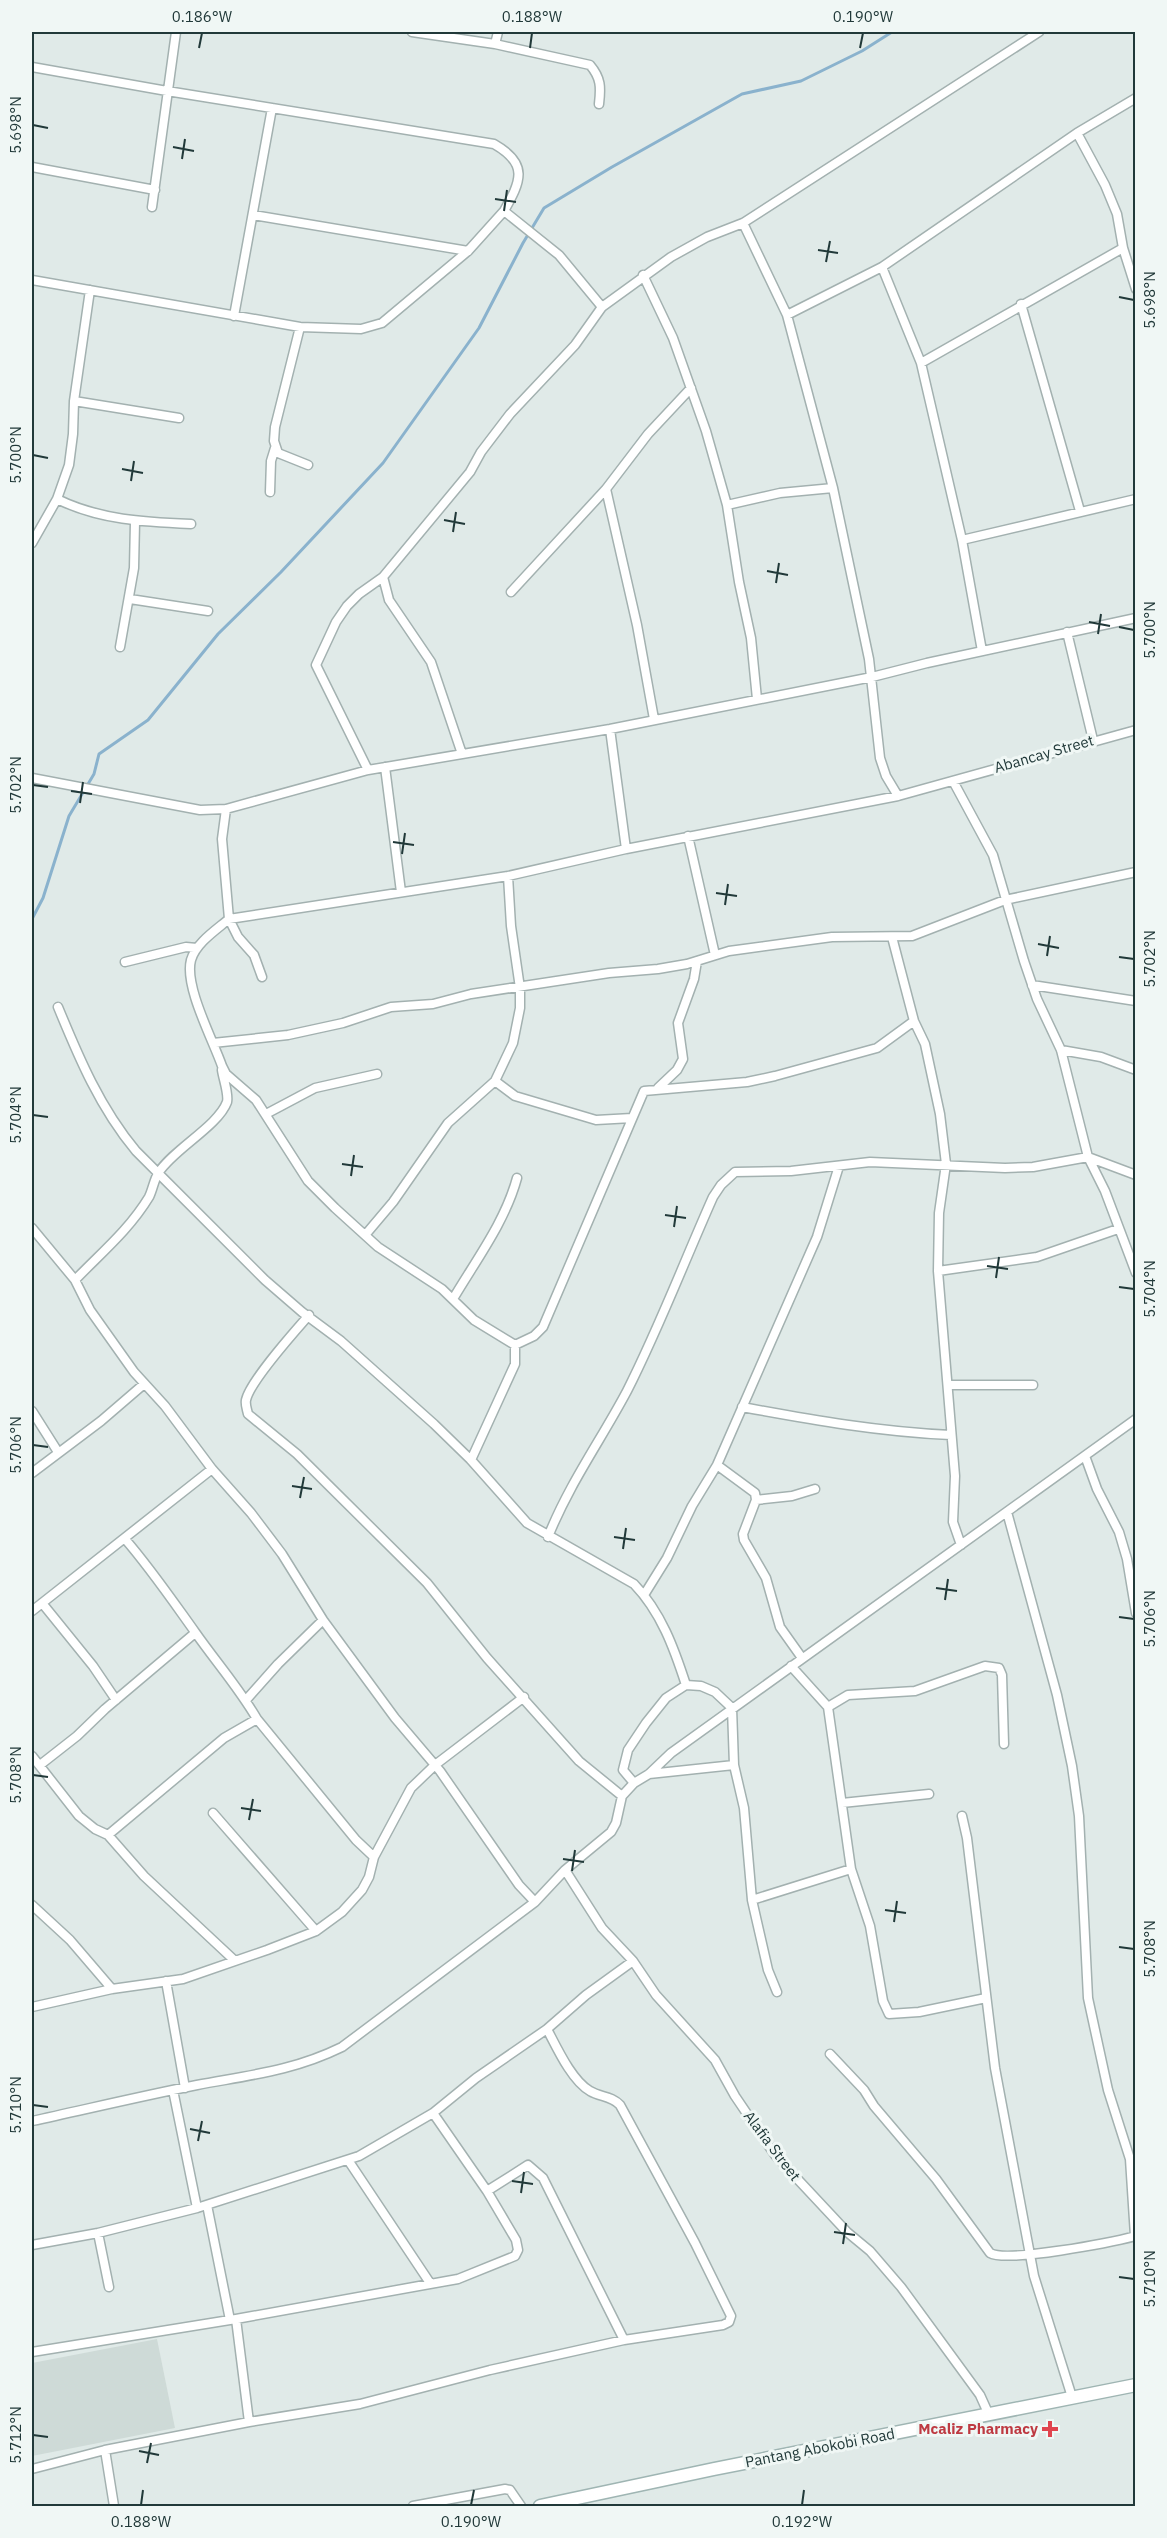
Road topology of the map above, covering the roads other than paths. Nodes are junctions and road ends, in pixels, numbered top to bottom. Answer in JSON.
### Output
{"nodes":[{"id":1,"x":176,"y":32,"type":"edge"},
{"id":2,"x":412,"y":32,"type":"edge"},
{"id":3,"x":498,"y":32,"type":"edge"},
{"id":4,"x":1039,"y":32,"type":"edge"},
{"id":5,"x":495,"y":44,"type":"junction"},
{"id":6,"x":32,"y":67,"type":"edge"},
{"id":7,"x":167,"y":91,"type":"junction"},
{"id":8,"x":1136,"y":98,"type":"edge"},
{"id":9,"x":599,"y":104,"type":"dead end"},
{"id":10,"x":272,"y":108,"type":"junction"},
{"id":11,"x":1077,"y":134,"type":"junction"},
{"id":12,"x":32,"y":168,"type":"edge"},
{"id":13,"x":155,"y":190,"type":"junction"},
{"id":14,"x":152,"y":207,"type":"dead end"},
{"id":15,"x":504,"y":212,"type":"junction"},
{"id":16,"x":253,"y":215,"type":"junction"},
{"id":17,"x":743,"y":223,"type":"junction"},
{"id":18,"x":1123,"y":248,"type":"junction"},
{"id":19,"x":468,"y":251,"type":"junction"},
{"id":20,"x":882,"y":267,"type":"junction"},
{"id":21,"x":643,"y":275,"type":"junction"},
{"id":22,"x":32,"y":280,"type":"edge"},
{"id":23,"x":1136,"y":289,"type":"edge"},
{"id":24,"x":90,"y":290,"type":"junction"},
{"id":25,"x":1021,"y":304,"type":"junction"},
{"id":26,"x":602,"y":307,"type":"junction"},
{"id":27,"x":787,"y":315,"type":"junction"},
{"id":28,"x":234,"y":316,"type":"junction"},
{"id":29,"x":300,"y":327,"type":"junction"},
{"id":30,"x":921,"y":363,"type":"junction"},
{"id":31,"x":691,"y":388,"type":"junction"},
{"id":32,"x":74,"y":401,"type":"junction"},
{"id":33,"x":179,"y":418,"type":"dead end"},
{"id":34,"x":275,"y":448,"type":"junction"},
{"id":35,"x":308,"y":465,"type":"dead end"},
{"id":36,"x":833,"y":488,"type":"junction"},
{"id":37,"x":606,"y":489,"type":"junction"},
{"id":38,"x":270,"y":492,"type":"dead end"},
{"id":39,"x":57,"y":499,"type":"junction"},
{"id":40,"x":1136,"y":499,"type":"edge"},
{"id":41,"x":727,"y":506,"type":"junction"},
{"id":42,"x":1080,"y":511,"type":"junction"},
{"id":43,"x":135,"y":522,"type":"junction"},
{"id":44,"x":191,"y":524,"type":"dead end"},
{"id":45,"x":962,"y":540,"type":"junction"},
{"id":46,"x":32,"y":543,"type":"edge"},
{"id":47,"x":382,"y":578,"type":"junction"},
{"id":48,"x":512,"y":592,"type":"dead end"},
{"id":49,"x":130,"y":599,"type":"junction"},
{"id":50,"x":208,"y":610,"type":"dead end"},
{"id":51,"x":1136,"y":618,"type":"edge"},
{"id":52,"x":1067,"y":632,"type":"junction"},
{"id":53,"x":120,"y":647,"type":"dead end"},
{"id":54,"x":982,"y":651,"type":"junction"},
{"id":55,"x":872,"y":677,"type":"junction"},
{"id":56,"x":758,"y":699,"type":"junction"},
{"id":57,"x":654,"y":719,"type":"junction"},
{"id":58,"x":610,"y":729,"type":"junction"},
{"id":59,"x":1136,"y":730,"type":"edge"},
{"id":60,"x":1093,"y":740,"type":"junction"},
{"id":61,"x":462,"y":754,"type":"junction"},
{"id":62,"x":385,"y":767,"type":"junction"},
{"id":63,"x":368,"y":770,"type":"junction"},
{"id":64,"x":32,"y":778,"type":"edge"},
{"id":65,"x":953,"y":781,"type":"junction"},
{"id":66,"x":898,"y":796,"type":"junction"},
{"id":67,"x":226,"y":809,"type":"junction"},
{"id":68,"x":688,"y":836,"type":"junction"},
{"id":69,"x":626,"y":849,"type":"junction"},
{"id":70,"x":1136,"y":872,"type":"edge"},
{"id":71,"x":508,"y":876,"type":"junction"},
{"id":72,"x":401,"y":892,"type":"junction"},
{"id":73,"x":1005,"y":900,"type":"junction"},
{"id":74,"x":228,"y":919,"type":"junction"},
{"id":75,"x":892,"y":937,"type":"junction"},
{"id":76,"x":197,"y":948,"type":"junction"},
{"id":77,"x":715,"y":956,"type":"junction"},
{"id":78,"x":698,"y":961,"type":"junction"},
{"id":79,"x":125,"y":962,"type":"dead end"},
{"id":80,"x":262,"y":977,"type":"dead end"},
{"id":81,"x":1032,"y":985,"type":"junction"},
{"id":82,"x":520,"y":988,"type":"junction"},
{"id":83,"x":1136,"y":1001,"type":"edge"},
{"id":84,"x":58,"y":1007,"type":"dead end"},
{"id":85,"x":914,"y":1020,"type":"junction"},
{"id":86,"x":213,"y":1043,"type":"junction"},
{"id":87,"x":1061,"y":1050,"type":"junction"},
{"id":88,"x":222,"y":1066,"type":"junction"},
{"id":89,"x":1136,"y":1070,"type":"edge"},
{"id":90,"x":377,"y":1074,"type":"dead end"},
{"id":91,"x":495,"y":1081,"type":"junction"},
{"id":92,"x":658,"y":1088,"type":"junction"},
{"id":93,"x":266,"y":1114,"type":"junction"},
{"id":94,"x":632,"y":1118,"type":"junction"},
{"id":95,"x":1088,"y":1157,"type":"junction"},
{"id":96,"x":946,"y":1164,"type":"junction"},
{"id":97,"x":839,"y":1166,"type":"junction"},
{"id":98,"x":159,"y":1172,"type":"junction"},
{"id":99,"x":1136,"y":1175,"type":"edge"},
{"id":100,"x":517,"y":1178,"type":"dead end"},
{"id":101,"x":32,"y":1228,"type":"edge"},
{"id":102,"x":1118,"y":1229,"type":"junction"},
{"id":103,"x":366,"y":1234,"type":"junction"},
{"id":104,"x":938,"y":1271,"type":"junction"},
{"id":105,"x":1136,"y":1273,"type":"edge"},
{"id":106,"x":75,"y":1280,"type":"junction"},
{"id":107,"x":453,"y":1299,"type":"junction"},
{"id":108,"x":309,"y":1315,"type":"junction"},
{"id":109,"x":515,"y":1345,"type":"junction"},
{"id":110,"x":144,"y":1384,"type":"junction"},
{"id":111,"x":948,"y":1385,"type":"junction"},
{"id":112,"x":1034,"y":1385,"type":"dead end"},
{"id":113,"x":742,"y":1407,"type":"junction"},
{"id":114,"x":32,"y":1411,"type":"edge"},
{"id":115,"x":1136,"y":1419,"type":"edge"},
{"id":116,"x":951,"y":1435,"type":"junction"},
{"id":117,"x":58,"y":1452,"type":"junction"},
{"id":118,"x":1085,"y":1456,"type":"junction"},
{"id":119,"x":471,"y":1460,"type":"junction"},
{"id":120,"x":717,"y":1465,"type":"junction"},
{"id":121,"x":212,"y":1469,"type":"junction"},
{"id":122,"x":32,"y":1473,"type":"edge"},
{"id":123,"x":815,"y":1490,"type":"dead end"},
{"id":124,"x":756,"y":1500,"type":"junction"},
{"id":125,"x":1007,"y":1512,"type":"junction"},
{"id":126,"x":548,"y":1537,"type":"junction"},
{"id":127,"x":125,"y":1539,"type":"junction"},
{"id":128,"x":961,"y":1545,"type":"junction"},
{"id":129,"x":644,"y":1595,"type":"junction"},
{"id":130,"x":42,"y":1603,"type":"junction"},
{"id":131,"x":32,"y":1611,"type":"edge"},
{"id":132,"x":1136,"y":1613,"type":"edge"},
{"id":133,"x":323,"y":1620,"type":"junction"},
{"id":134,"x":195,"y":1633,"type":"junction"},
{"id":135,"x":802,"y":1658,"type":"junction"},
{"id":136,"x":791,"y":1666,"type":"junction"},
{"id":137,"x":686,"y":1685,"type":"junction"},
{"id":138,"x":524,"y":1697,"type":"junction"},
{"id":139,"x":116,"y":1700,"type":"junction"},
{"id":140,"x":246,"y":1700,"type":"junction"},
{"id":141,"x":828,"y":1707,"type":"junction"},
{"id":142,"x":732,"y":1708,"type":"junction"},
{"id":143,"x":257,"y":1719,"type":"junction"},
{"id":144,"x":1004,"y":1744,"type":"dead end"},
{"id":145,"x":32,"y":1756,"type":"edge"},
{"id":146,"x":40,"y":1765,"type":"junction"},
{"id":147,"x":435,"y":1765,"type":"junction"},
{"id":148,"x":734,"y":1765,"type":"junction"},
{"id":149,"x":649,"y":1774,"type":"junction"},
{"id":150,"x":634,"y":1783,"type":"junction"},
{"id":151,"x":930,"y":1794,"type":"dead end"},
{"id":152,"x":622,"y":1796,"type":"junction"},
{"id":153,"x":842,"y":1803,"type":"junction"},
{"id":154,"x":213,"y":1813,"type":"dead end"},
{"id":155,"x":962,"y":1816,"type":"dead end"},
{"id":156,"x":108,"y":1835,"type":"junction"},
{"id":157,"x":374,"y":1857,"type":"junction"},
{"id":158,"x":851,"y":1869,"type":"junction"},
{"id":159,"x":565,"y":1870,"type":"junction"},
{"id":160,"x":752,"y":1900,"type":"junction"},
{"id":161,"x":535,"y":1902,"type":"junction"},
{"id":162,"x":32,"y":1905,"type":"edge"},
{"id":163,"x":316,"y":1931,"type":"junction"},
{"id":164,"x":234,"y":1960,"type":"junction"},
{"id":165,"x":633,"y":1961,"type":"junction"},
{"id":166,"x":166,"y":1981,"type":"junction"},
{"id":167,"x":112,"y":1989,"type":"junction"},
{"id":168,"x":777,"y":1992,"type":"dead end"},
{"id":169,"x":986,"y":1998,"type":"junction"},
{"id":170,"x":32,"y":2007,"type":"edge"},
{"id":171,"x":547,"y":2029,"type":"junction"},
{"id":172,"x":831,"y":2054,"type":"dead end"},
{"id":173,"x":185,"y":2088,"type":"junction"},
{"id":174,"x":173,"y":2091,"type":"junction"},
{"id":175,"x":433,"y":2113,"type":"junction"},
{"id":176,"x":32,"y":2121,"type":"edge"},
{"id":177,"x":348,"y":2160,"type":"junction"},
{"id":178,"x":487,"y":2191,"type":"junction"},
{"id":179,"x":207,"y":2205,"type":"junction"},
{"id":180,"x":197,"y":2208,"type":"junction"},
{"id":181,"x":98,"y":2233,"type":"junction"},
{"id":182,"x":1135,"y":2236,"type":"edge"},
{"id":183,"x":32,"y":2245,"type":"edge"},
{"id":184,"x":1031,"y":2254,"type":"junction"},
{"id":185,"x":430,"y":2283,"type":"junction"},
{"id":186,"x":109,"y":2287,"type":"dead end"},
{"id":187,"x":233,"y":2320,"type":"junction"},
{"id":188,"x":624,"y":2340,"type":"junction"},
{"id":189,"x":32,"y":2352,"type":"edge"},
{"id":190,"x":1136,"y":2385,"type":"edge"},
{"id":191,"x":1072,"y":2397,"type":"junction"},
{"id":192,"x":989,"y":2415,"type":"junction"},
{"id":193,"x":249,"y":2422,"type":"junction"},
{"id":194,"x":105,"y":2450,"type":"junction"},
{"id":195,"x":32,"y":2469,"type":"edge"},
{"id":196,"x":114,"y":2506,"type":"edge"},
{"id":197,"x":413,"y":2506,"type":"edge"},
{"id":198,"x":521,"y":2506,"type":"edge"},
{"id":199,"x":540,"y":2506,"type":"edge"}],
"edges":[{"from":1,"to":7,"type":"street"},
{"from":2,"to":5,"type":"street"},
{"from":3,"to":5,"type":"street"},
{"from":4,"to":17,"type":"street"},
{"from":5,"to":9,"type":"street"},
{"from":6,"to":7,"type":"street"},
{"from":7,"to":10,"type":"street"},
{"from":7,"to":13,"type":"street"},
{"from":8,"to":11,"type":"street"},
{"from":10,"to":15,"type":"street"},
{"from":10,"to":16,"type":"street"},
{"from":11,"to":18,"type":"street"},
{"from":11,"to":20,"type":"street"},
{"from":12,"to":13,"type":"street"},
{"from":13,"to":14,"type":"street"},
{"from":15,"to":19,"type":"street"},
{"from":15,"to":26,"type":"street"},
{"from":16,"to":19,"type":"street"},
{"from":16,"to":28,"type":"street"},
{"from":17,"to":21,"type":"street"},
{"from":17,"to":27,"type":"street"},
{"from":18,"to":23,"type":"street"},
{"from":18,"to":25,"type":"street"},
{"from":19,"to":29,"type":"street"},
{"from":20,"to":27,"type":"street"},
{"from":20,"to":30,"type":"street"},
{"from":21,"to":26,"type":"street"},
{"from":21,"to":31,"type":"street"},
{"from":22,"to":24,"type":"street"},
{"from":24,"to":28,"type":"street"},
{"from":24,"to":32,"type":"street"},
{"from":25,"to":30,"type":"street"},
{"from":25,"to":42,"type":"street"},
{"from":26,"to":47,"type":"street"},
{"from":27,"to":36,"type":"street"},
{"from":28,"to":29,"type":"street"},
{"from":29,"to":34,"type":"street"},
{"from":30,"to":45,"type":"street"},
{"from":31,"to":37,"type":"street"},
{"from":31,"to":41,"type":"street"},
{"from":32,"to":33,"type":"street"},
{"from":32,"to":39,"type":"street"},
{"from":34,"to":35,"type":"street"},
{"from":34,"to":38,"type":"street"},
{"from":36,"to":41,"type":"street"},
{"from":36,"to":55,"type":"street"},
{"from":37,"to":48,"type":"street"},
{"from":37,"to":57,"type":"street"},
{"from":39,"to":43,"type":"street"},
{"from":39,"to":46,"type":"street"},
{"from":40,"to":42,"type":"street"},
{"from":41,"to":56,"type":"street"},
{"from":42,"to":45,"type":"street"},
{"from":43,"to":44,"type":"street"},
{"from":43,"to":49,"type":"street"},
{"from":45,"to":54,"type":"street"},
{"from":47,"to":61,"type":"street"},
{"from":47,"to":63,"type":"street"},
{"from":49,"to":50,"type":"street"},
{"from":49,"to":53,"type":"street"},
{"from":51,"to":52,"type":"street"},
{"from":52,"to":54,"type":"street"},
{"from":52,"to":60,"type":"street"},
{"from":54,"to":55,"type":"street"},
{"from":55,"to":56,"type":"street"},
{"from":55,"to":66,"type":"street"},
{"from":56,"to":57,"type":"street"},
{"from":57,"to":58,"type":"street"},
{"from":58,"to":61,"type":"street"},
{"from":58,"to":69,"type":"street"},
{"from":59,"to":60,"type":"street","name":"Abancay Street"},
{"from":60,"to":65,"type":"street","name":"Abancay Street"},
{"from":61,"to":62,"type":"street"},
{"from":62,"to":63,"type":"street"},
{"from":62,"to":72,"type":"street"},
{"from":63,"to":67,"type":"street"},
{"from":64,"to":67,"type":"street"},
{"from":65,"to":66,"type":"street","name":"Abancay Street"},
{"from":65,"to":73,"type":"street"},
{"from":66,"to":68,"type":"street","name":"Abancay Street"},
{"from":67,"to":74,"type":"street"},
{"from":68,"to":69,"type":"street","name":"Abancay Street"},
{"from":68,"to":77,"type":"street"},
{"from":69,"to":71,"type":"street","name":"Abancay Street"},
{"from":70,"to":73,"type":"street"},
{"from":71,"to":72,"type":"street","name":"Abancay Street"},
{"from":71,"to":82,"type":"street"},
{"from":72,"to":74,"type":"street","name":"Abancay Street"},
{"from":73,"to":75,"type":"street"},
{"from":73,"to":81,"type":"street"},
{"from":74,"to":76,"type":"street"},
{"from":74,"to":80,"type":"street"},
{"from":75,"to":77,"type":"street"},
{"from":75,"to":85,"type":"street"},
{"from":76,"to":79,"type":"street"},
{"from":76,"to":86,"type":"street"},
{"from":77,"to":78,"type":"street"},
{"from":78,"to":82,"type":"street"},
{"from":78,"to":92,"type":"street"},
{"from":81,"to":83,"type":"street"},
{"from":81,"to":87,"type":"street"},
{"from":82,"to":86,"type":"street"},
{"from":82,"to":91,"type":"street"},
{"from":84,"to":98,"type":"street"},
{"from":85,"to":92,"type":"street"},
{"from":85,"to":96,"type":"street"},
{"from":86,"to":88,"type":"street"},
{"from":87,"to":89,"type":"street"},
{"from":87,"to":95,"type":"street"},
{"from":88,"to":93,"type":"street"},
{"from":88,"to":98,"type":"street"},
{"from":90,"to":93,"type":"street"},
{"from":91,"to":94,"type":"street"},
{"from":91,"to":103,"type":"street"},
{"from":92,"to":94,"type":"street"},
{"from":93,"to":103,"type":"street"},
{"from":94,"to":109,"type":"street"},
{"from":95,"to":96,"type":"street"},
{"from":95,"to":99,"type":"street"},
{"from":95,"to":102,"type":"street"},
{"from":96,"to":97,"type":"street"},
{"from":96,"to":104,"type":"street"},
{"from":97,"to":113,"type":"street"},
{"from":97,"to":126,"type":"street"},
{"from":98,"to":106,"type":"street"},
{"from":98,"to":108,"type":"street"},
{"from":100,"to":107,"type":"street"},
{"from":101,"to":106,"type":"street"},
{"from":102,"to":104,"type":"street"},
{"from":102,"to":105,"type":"street"},
{"from":103,"to":107,"type":"street"},
{"from":104,"to":111,"type":"street"},
{"from":106,"to":110,"type":"street"},
{"from":107,"to":109,"type":"street"},
{"from":108,"to":119,"type":"street"},
{"from":108,"to":138,"type":"street"},
{"from":109,"to":119,"type":"street"},
{"from":110,"to":117,"type":"street"},
{"from":110,"to":121,"type":"street"},
{"from":111,"to":112,"type":"street"},
{"from":111,"to":116,"type":"street"},
{"from":113,"to":116,"type":"street"},
{"from":113,"to":120,"type":"street"},
{"from":114,"to":117,"type":"street"},
{"from":115,"to":118,"type":"street"},
{"from":116,"to":128,"type":"street"},
{"from":117,"to":122,"type":"street"},
{"from":118,"to":125,"type":"street"},
{"from":118,"to":132,"type":"street"},
{"from":119,"to":126,"type":"street"},
{"from":120,"to":124,"type":"street"},
{"from":120,"to":129,"type":"street"},
{"from":121,"to":127,"type":"street"},
{"from":121,"to":133,"type":"street"},
{"from":123,"to":124,"type":"street"},
{"from":124,"to":135,"type":"street"},
{"from":125,"to":128,"type":"street"},
{"from":125,"to":182,"type":"street"},
{"from":126,"to":129,"type":"street"},
{"from":127,"to":130,"type":"street"},
{"from":127,"to":134,"type":"street"},
{"from":128,"to":135,"type":"street"},
{"from":129,"to":137,"type":"street"},
{"from":130,"to":131,"type":"street"},
{"from":130,"to":139,"type":"street"},
{"from":133,"to":140,"type":"street"},
{"from":133,"to":147,"type":"street"},
{"from":134,"to":139,"type":"street"},
{"from":134,"to":140,"type":"street"},
{"from":135,"to":136,"type":"street"},
{"from":136,"to":141,"type":"street"},
{"from":136,"to":142,"type":"street"},
{"from":137,"to":142,"type":"street"},
{"from":137,"to":150,"type":"street"},
{"from":138,"to":147,"type":"street"},
{"from":138,"to":152,"type":"street"},
{"from":139,"to":146,"type":"street"},
{"from":140,"to":143,"type":"street"},
{"from":141,"to":144,"type":"street"},
{"from":141,"to":153,"type":"street"},
{"from":142,"to":148,"type":"street"},
{"from":142,"to":149,"type":"street"},
{"from":143,"to":156,"type":"street"},
{"from":143,"to":157,"type":"street"},
{"from":145,"to":146,"type":"street"},
{"from":146,"to":156,"type":"street"},
{"from":147,"to":157,"type":"street"},
{"from":147,"to":161,"type":"street"},
{"from":148,"to":149,"type":"street"},
{"from":148,"to":160,"type":"street"},
{"from":149,"to":150,"type":"street"},
{"from":150,"to":152,"type":"street"},
{"from":151,"to":153,"type":"street"},
{"from":152,"to":159,"type":"street"},
{"from":153,"to":158,"type":"street"},
{"from":154,"to":163,"type":"street"},
{"from":155,"to":169,"type":"street"},
{"from":156,"to":164,"type":"street"},
{"from":157,"to":163,"type":"street"},
{"from":158,"to":160,"type":"street"},
{"from":158,"to":169,"type":"street"},
{"from":159,"to":161,"type":"street"},
{"from":159,"to":165,"type":"street","name":"Alafia Street"},
{"from":160,"to":168,"type":"street"},
{"from":161,"to":173,"type":"street"},
{"from":162,"to":167,"type":"street"},
{"from":163,"to":164,"type":"street"},
{"from":164,"to":166,"type":"street"},
{"from":165,"to":171,"type":"street"},
{"from":165,"to":192,"type":"street","name":"Alafia Street"},
{"from":166,"to":167,"type":"street"},
{"from":166,"to":173,"type":"street"},
{"from":167,"to":170,"type":"street"},
{"from":169,"to":184,"type":"street"},
{"from":171,"to":175,"type":"street"},
{"from":171,"to":188,"type":"street"},
{"from":172,"to":184,"type":"street"},
{"from":173,"to":174,"type":"street"},
{"from":174,"to":176,"type":"street"},
{"from":174,"to":180,"type":"street"},
{"from":175,"to":177,"type":"street"},
{"from":175,"to":178,"type":"street"},
{"from":177,"to":179,"type":"street"},
{"from":177,"to":185,"type":"street"},
{"from":178,"to":185,"type":"street"},
{"from":178,"to":188,"type":"street"},
{"from":179,"to":180,"type":"street"},
{"from":179,"to":187,"type":"street"},
{"from":180,"to":181,"type":"street"},
{"from":181,"to":183,"type":"street"},
{"from":181,"to":186,"type":"street"},
{"from":182,"to":184,"type":"street"},
{"from":184,"to":191,"type":"street"},
{"from":185,"to":187,"type":"street"},
{"from":187,"to":189,"type":"street"},
{"from":187,"to":193,"type":"street"},
{"from":188,"to":193,"type":"street"},
{"from":190,"to":191,"type":"street","name":"Pantang Abokobi Road"},
{"from":191,"to":192,"type":"street","name":"Pantang Abokobi Road"},
{"from":192,"to":199,"type":"street","name":"Pantang Abokobi Road"},
{"from":193,"to":194,"type":"street"},
{"from":194,"to":195,"type":"street"},
{"from":194,"to":196,"type":"street"},
{"from":197,"to":198,"type":"street"}]}
